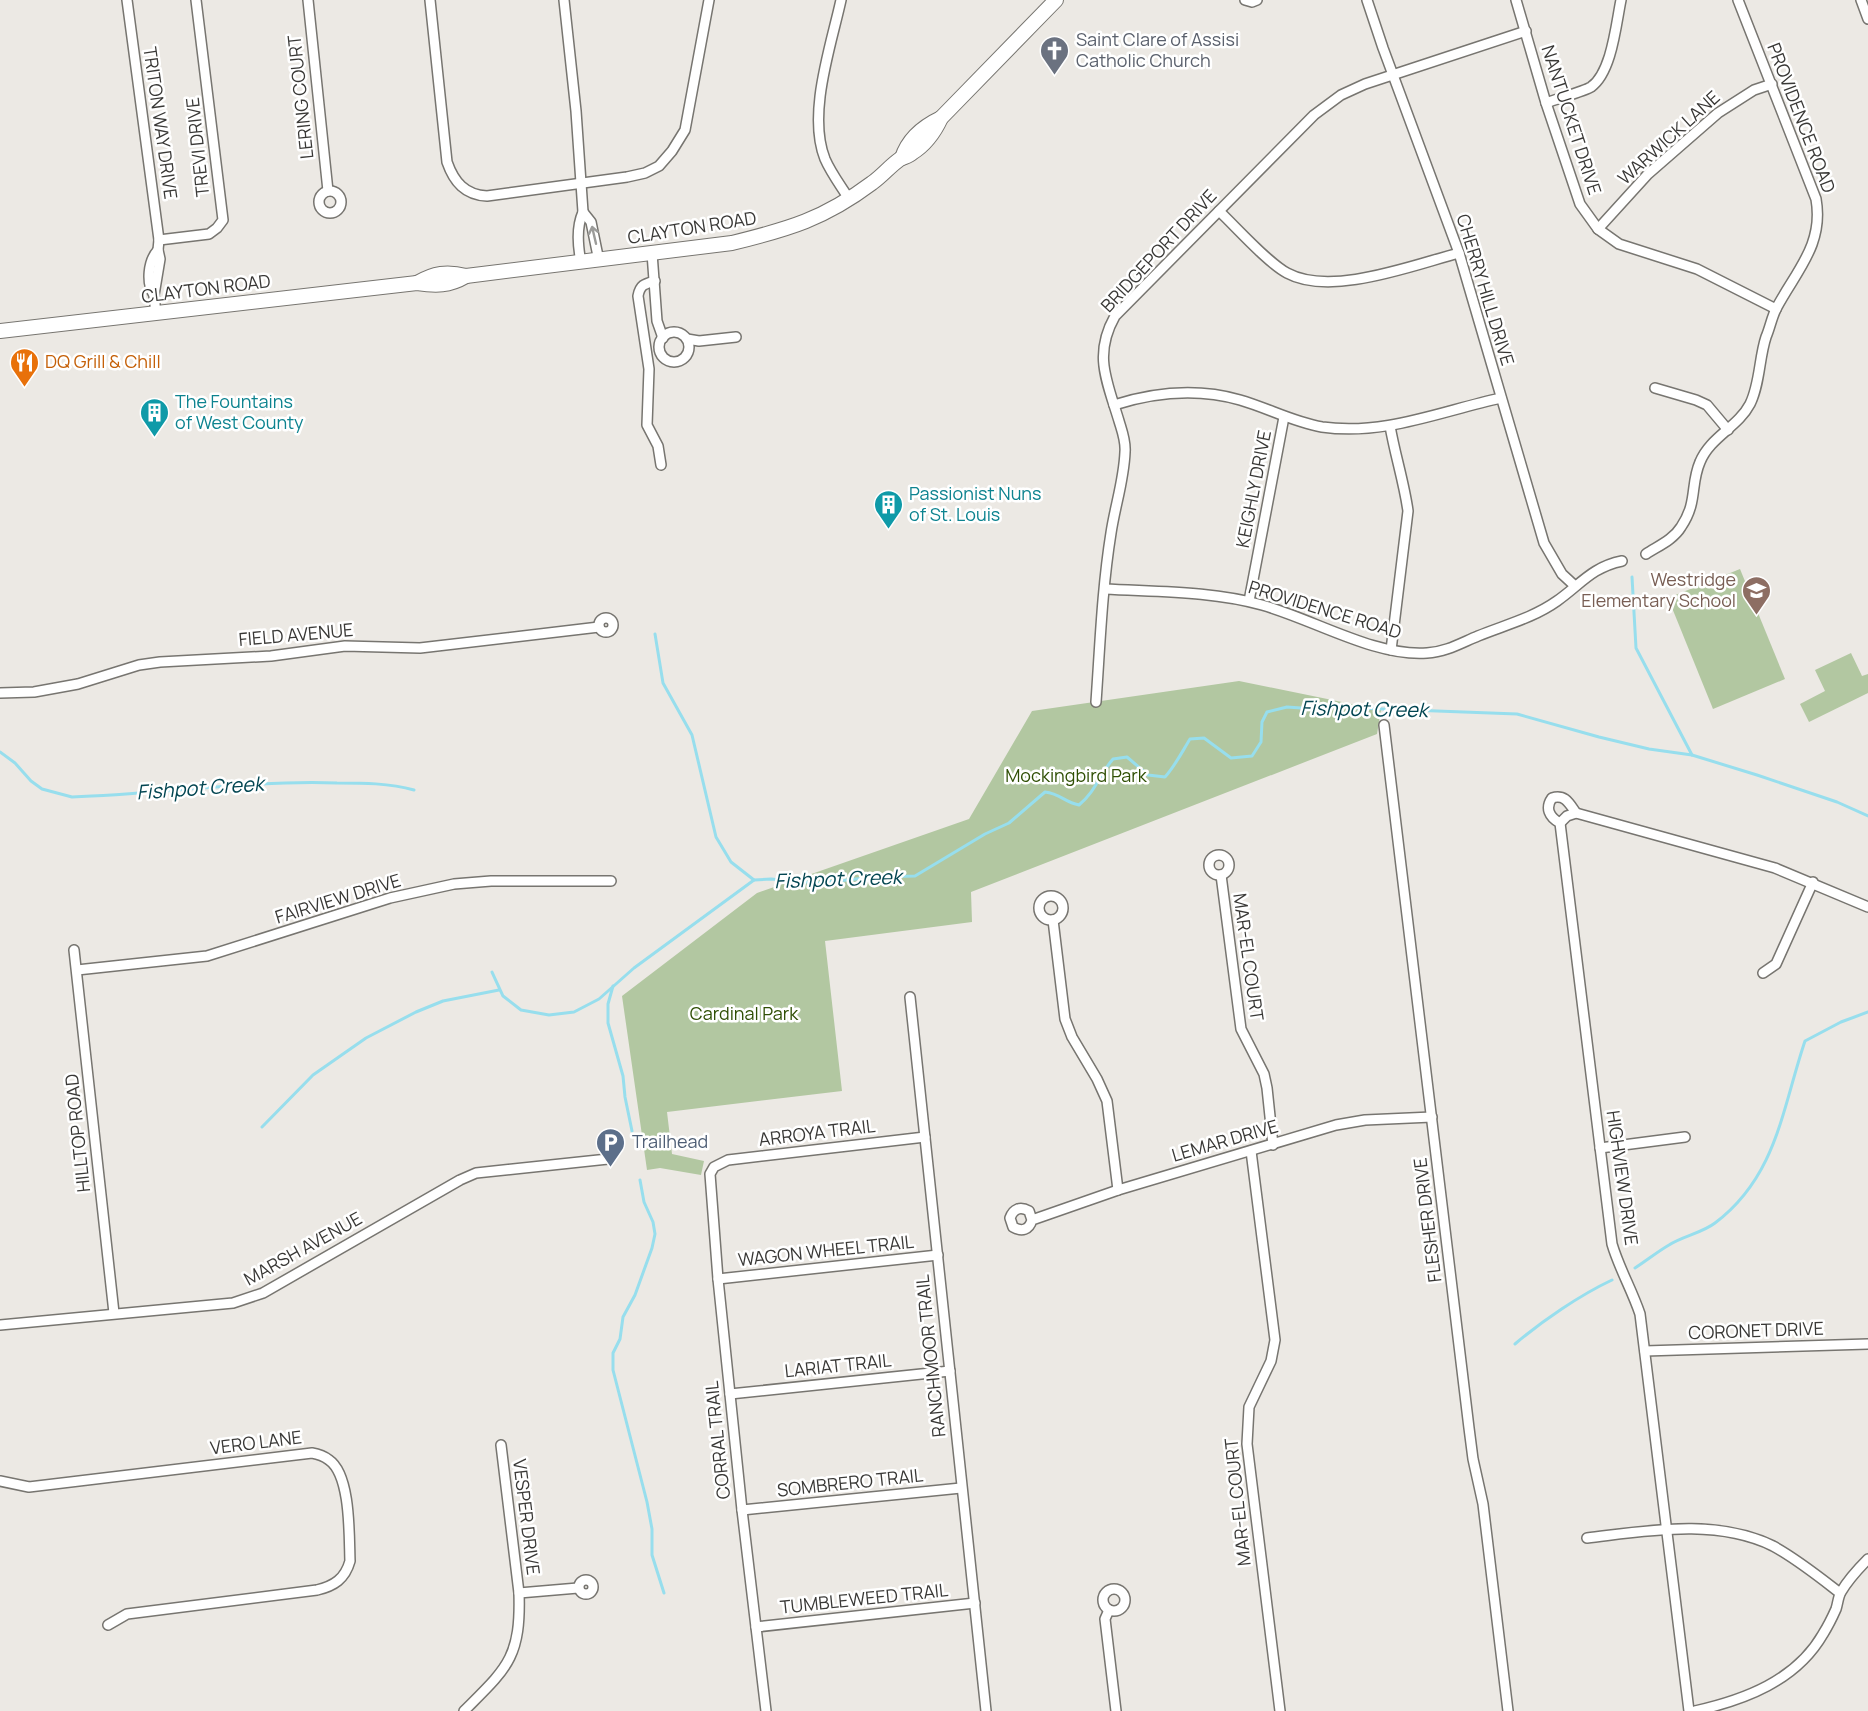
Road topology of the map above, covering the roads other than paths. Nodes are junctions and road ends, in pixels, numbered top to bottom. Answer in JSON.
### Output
{"nodes":[{"id":1,"x":127,"y":0,"type":"edge"},
{"id":2,"x":196,"y":0,"type":"edge"},
{"id":3,"x":308,"y":0,"type":"edge"},
{"id":4,"x":430,"y":0,"type":"edge"},
{"id":5,"x":564,"y":0,"type":"edge"},
{"id":6,"x":710,"y":0,"type":"edge"},
{"id":7,"x":841,"y":0,"type":"edge"},
{"id":8,"x":1056,"y":0,"type":"edge"},
{"id":9,"x":1245,"y":0,"type":"edge"},
{"id":10,"x":1257,"y":0,"type":"edge"},
{"id":11,"x":1367,"y":0,"type":"edge"},
{"id":12,"x":1516,"y":0,"type":"edge"},
{"id":13,"x":1621,"y":0,"type":"edge"},
{"id":14,"x":1738,"y":0,"type":"edge"},
{"id":15,"x":1861,"y":0,"type":"edge"},
{"id":16,"x":1868,"y":19,"type":"edge"},
{"id":17,"x":1526,"y":31,"type":"junction"},
{"id":18,"x":1393,"y":74,"type":"junction"},
{"id":19,"x":1772,"y":84,"type":"junction"},
{"id":20,"x":1546,"y":103,"type":"junction"},
{"id":21,"x":580,"y":183,"type":"junction"},
{"id":22,"x":328,"y":191,"type":"dead end"},
{"id":23,"x":849,"y":199,"type":"junction"},
{"id":24,"x":1219,"y":211,"type":"junction"},
{"id":25,"x":583,"y":212,"type":"junction"},
{"id":26,"x":1598,"y":230,"type":"junction"},
{"id":27,"x":159,"y":245,"type":"junction"},
{"id":28,"x":652,"y":253,"type":"junction"},
{"id":29,"x":1459,"y":253,"type":"junction"},
{"id":30,"x":599,"y":261,"type":"junction"},
{"id":31,"x":581,"y":263,"type":"junction"},
{"id":32,"x":655,"y":281,"type":"junction"},
{"id":33,"x":1776,"y":309,"type":"junction"},
{"id":34,"x":156,"y":314,"type":"junction"},
{"id":35,"x":0,"y":331,"type":"edge"},
{"id":36,"x":736,"y":337,"type":"dead end"},
{"id":37,"x":663,"y":338,"type":"junction"},
{"id":38,"x":687,"y":339,"type":"junction"},
{"id":39,"x":1655,"y":388,"type":"dead end"},
{"id":40,"x":1501,"y":398,"type":"junction"},
{"id":41,"x":1114,"y":405,"type":"junction"},
{"id":42,"x":1284,"y":417,"type":"junction"},
{"id":43,"x":1390,"y":426,"type":"junction"},
{"id":44,"x":1728,"y":430,"type":"junction"},
{"id":45,"x":661,"y":465,"type":"dead end"},
{"id":46,"x":1646,"y":554,"type":"dead end"},
{"id":47,"x":1622,"y":561,"type":"dead end"},
{"id":48,"x":1575,"y":586,"type":"junction"},
{"id":49,"x":1105,"y":589,"type":"junction"},
{"id":50,"x":1249,"y":601,"type":"junction"},
{"id":51,"x":599,"y":627,"type":"dead end"},
{"id":52,"x":1390,"y":650,"type":"junction"},
{"id":53,"x":0,"y":693,"type":"edge"},
{"id":54,"x":1096,"y":702,"type":"dead end"},
{"id":55,"x":1384,"y":725,"type":"dead end"},
{"id":56,"x":1576,"y":813,"type":"junction"},
{"id":57,"x":1560,"y":823,"type":"junction"},
{"id":58,"x":1221,"y":875,"type":"dead end"},
{"id":59,"x":611,"y":880,"type":"dead end"},
{"id":60,"x":1813,"y":882,"type":"junction"},
{"id":61,"x":1868,"y":907,"type":"edge"},
{"id":62,"x":1053,"y":920,"type":"dead end"},
{"id":63,"x":74,"y":950,"type":"dead end"},
{"id":64,"x":77,"y":970,"type":"junction"},
{"id":65,"x":1763,"y":973,"type":"dead end"},
{"id":66,"x":910,"y":997,"type":"dead end"},
{"id":67,"x":1432,"y":1117,"type":"junction"},
{"id":68,"x":925,"y":1137,"type":"junction"},
{"id":69,"x":1685,"y":1137,"type":"dead end"},
{"id":70,"x":1273,"y":1145,"type":"junction"},
{"id":71,"x":1600,"y":1148,"type":"junction"},
{"id":72,"x":1251,"y":1151,"type":"junction"},
{"id":73,"x":608,"y":1159,"type":"dead end"},
{"id":74,"x":714,"y":1167,"type":"joint"},
{"id":75,"x":1118,"y":1190,"type":"junction"},
{"id":76,"x":1032,"y":1220,"type":"dead end"},
{"id":77,"x":938,"y":1255,"type":"junction"},
{"id":78,"x":718,"y":1279,"type":"junction"},
{"id":79,"x":114,"y":1313,"type":"junction"},
{"id":80,"x":0,"y":1325,"type":"edge"},
{"id":81,"x":1868,"y":1344,"type":"edge"},
{"id":82,"x":1645,"y":1352,"type":"junction"},
{"id":83,"x":950,"y":1371,"type":"junction"},
{"id":84,"x":730,"y":1394,"type":"junction"},
{"id":85,"x":501,"y":1445,"type":"dead end"},
{"id":86,"x":0,"y":1481,"type":"edge"},
{"id":87,"x":961,"y":1488,"type":"junction"},
{"id":88,"x":742,"y":1510,"type":"junction"},
{"id":89,"x":1667,"y":1528,"type":"junction"},
{"id":90,"x":1587,"y":1538,"type":"dead end"},
{"id":91,"x":1868,"y":1559,"type":"edge"},
{"id":92,"x":578,"y":1588,"type":"dead end"},
{"id":93,"x":519,"y":1593,"type":"junction"},
{"id":94,"x":1840,"y":1593,"type":"junction"},
{"id":95,"x":975,"y":1603,"type":"junction"},
{"id":96,"x":1109,"y":1610,"type":"dead end"},
{"id":97,"x":108,"y":1625,"type":"dead end"},
{"id":98,"x":756,"y":1627,"type":"junction"},
{"id":99,"x":464,"y":1711,"type":"edge"},
{"id":100,"x":766,"y":1711,"type":"edge"},
{"id":101,"x":986,"y":1711,"type":"edge"},
{"id":102,"x":1116,"y":1711,"type":"edge"},
{"id":103,"x":1280,"y":1711,"type":"edge"},
{"id":104,"x":1508,"y":1711,"type":"edge"},
{"id":105,"x":1689,"y":1711,"type":"edge"},
{"id":106,"x":1695,"y":1711,"type":"edge"}],
"edges":[{"from":1,"to":27,"type":"street","name":"TRITON WAY DRIVE"},
{"from":2,"to":27,"type":"street","name":"TREVI DRIVE"},
{"from":3,"to":22,"type":"street","name":"LERING COURT"},
{"from":4,"to":21,"type":"street"},
{"from":5,"to":21,"type":"street"},
{"from":6,"to":21,"type":"street"},
{"from":7,"to":23,"type":"street"},
{"from":8,"to":23,"type":"main road","name":"CLAYTON ROAD"},
{"from":9,"to":10,"type":"street"},
{"from":11,"to":18,"type":"street","name":"CHERRY HILL DRIVE"},
{"from":12,"to":17,"type":"street","name":"NANTUCKET DRIVE"},
{"from":13,"to":20,"type":"street"},
{"from":14,"to":19,"type":"street","name":"PROVIDENCE ROAD"},
{"from":15,"to":16,"type":"street"},
{"from":17,"to":18,"type":"street","name":"BRIDGEPORT DRIVE"},
{"from":17,"to":20,"type":"street","name":"NANTUCKET DRIVE"},
{"from":18,"to":24,"type":"street","name":"BRIDGEPORT DRIVE"},
{"from":18,"to":29,"type":"street","name":"CHERRY HILL DRIVE"},
{"from":19,"to":26,"type":"street","name":"WARWICK LANE"},
{"from":19,"to":33,"type":"street","name":"PROVIDENCE ROAD"},
{"from":20,"to":26,"type":"street","name":"NANTUCKET DRIVE"},
{"from":21,"to":25,"type":"street"},
{"from":23,"to":28,"type":"main road","name":"CLAYTON ROAD"},
{"from":24,"to":29,"type":"street"},
{"from":24,"to":41,"type":"street","name":"BRIDGEPORT DRIVE"},
{"from":30,"to":25,"type":"street","one_way":true},
{"from":25,"to":31,"type":"street"},
{"from":26,"to":33,"type":"street","name":"NANTUCKET DRIVE"},
{"from":27,"to":34,"type":"street","name":"TRITON WAY DRIVE"},
{"from":28,"to":30,"type":"main road","name":"CLAYTON ROAD"},
{"from":28,"to":32,"type":"street"},
{"from":29,"to":40,"type":"street","name":"CHERRY HILL DRIVE"},
{"from":30,"to":31,"type":"main road","name":"CLAYTON ROAD"},
{"from":31,"to":34,"type":"main road","name":"CLAYTON ROAD"},
{"from":32,"to":37,"type":"street"},
{"from":32,"to":45,"type":"street"},
{"from":33,"to":44,"type":"street","name":"PROVIDENCE ROAD"},
{"from":34,"to":35,"type":"main road","name":"CLAYTON ROAD"},
{"from":36,"to":38,"type":"street"},
{"from":37,"to":38,"type":"street"},
{"from":37,"to":38,"type":"street"},
{"from":39,"to":44,"type":"street"},
{"from":40,"to":43,"type":"street"},
{"from":40,"to":48,"type":"street","name":"CHERRY HILL DRIVE"},
{"from":41,"to":42,"type":"street"},
{"from":41,"to":49,"type":"street","name":"BRIDGEPORT DRIVE"},
{"from":42,"to":43,"type":"street"},
{"from":42,"to":50,"type":"street","name":"KEIGHLY DRIVE"},
{"from":43,"to":52,"type":"street"},
{"from":44,"to":46,"type":"street","name":"PROVIDENCE ROAD"},
{"from":47,"to":48,"type":"street","name":"PROVIDENCE ROAD"},
{"from":48,"to":52,"type":"street","name":"PROVIDENCE ROAD"},
{"from":49,"to":50,"type":"street","name":"PROVIDENCE ROAD"},
{"from":49,"to":54,"type":"street","name":"BRIDGEPORT DRIVE"},
{"from":50,"to":52,"type":"street","name":"PROVIDENCE ROAD"},
{"from":51,"to":53,"type":"street","name":"FIELD AVENUE"},
{"from":55,"to":67,"type":"street","name":"FLESHER DRIVE"},
{"from":56,"to":57,"type":"street"},
{"from":56,"to":57,"type":"street","name":"HIGHVIEW DRIVE"},
{"from":56,"to":60,"type":"street","name":"HIGHVIEW DRIVE"},
{"from":57,"to":71,"type":"street","name":"HIGHVIEW DRIVE"},
{"from":58,"to":70,"type":"street","name":"MAR-EL COURT"},
{"from":59,"to":64,"type":"street","name":"FAIRVIEW DRIVE"},
{"from":60,"to":61,"type":"street","name":"HIGHVIEW DRIVE"},
{"from":60,"to":65,"type":"street"},
{"from":62,"to":75,"type":"street"},
{"from":63,"to":64,"type":"street","name":"HILLTOP ROAD"},
{"from":64,"to":79,"type":"street","name":"HILLTOP ROAD"},
{"from":66,"to":68,"type":"street","name":"RANCHMOOR TRAIL"},
{"from":67,"to":70,"type":"street","name":"LEMAR DRIVE"},
{"from":67,"to":104,"type":"street","name":"FLESHER DRIVE"},
{"from":68,"to":74,"type":"street","name":"ARROYA TRAIL"},
{"from":68,"to":77,"type":"street","name":"RANCHMOOR TRAIL"},
{"from":69,"to":71,"type":"street"},
{"from":70,"to":72,"type":"street","name":"LEMAR DRIVE"},
{"from":71,"to":82,"type":"street","name":"HIGHVIEW DRIVE"},
{"from":72,"to":75,"type":"street","name":"LEMAR DRIVE"},
{"from":72,"to":103,"type":"street","name":"MAR-EL COURT"},
{"from":73,"to":79,"type":"street","name":"MARSH AVENUE"},
{"from":74,"to":78,"type":"street","name":"CORRAL TRAIL"},
{"from":75,"to":76,"type":"street","name":"LEMAR DRIVE"},
{"from":77,"to":78,"type":"street","name":"WAGON WHEEL TRAIL"},
{"from":77,"to":83,"type":"street","name":"RANCHMOOR TRAIL"},
{"from":78,"to":84,"type":"street","name":"CORRAL TRAIL"},
{"from":79,"to":80,"type":"street","name":"MARSH AVENUE"},
{"from":81,"to":82,"type":"street","name":"CORONET DRIVE"},
{"from":82,"to":89,"type":"street","name":"HIGHVIEW DRIVE"},
{"from":83,"to":84,"type":"street","name":"LARIAT TRAIL"},
{"from":83,"to":87,"type":"street","name":"RANCHMOOR TRAIL"},
{"from":84,"to":88,"type":"street","name":"CORRAL TRAIL"},
{"from":85,"to":93,"type":"street","name":"VESPER DRIVE"},
{"from":86,"to":97,"type":"street","name":"VERO LANE"},
{"from":87,"to":88,"type":"street","name":"SOMBRERO TRAIL"},
{"from":87,"to":95,"type":"street","name":"RANCHMOOR TRAIL"},
{"from":88,"to":98,"type":"street","name":"CORRAL TRAIL"},
{"from":89,"to":90,"type":"street"},
{"from":89,"to":94,"type":"street"},
{"from":89,"to":105,"type":"street","name":"HIGHVIEW DRIVE"},
{"from":91,"to":94,"type":"street"},
{"from":92,"to":93,"type":"street","name":"VESPER DRIVE"},
{"from":93,"to":99,"type":"street","name":"VESPER DRIVE"},
{"from":94,"to":106,"type":"street"},
{"from":95,"to":98,"type":"street","name":"TUMBLEWEED TRAIL"},
{"from":95,"to":101,"type":"street","name":"RANCHMOOR TRAIL"},
{"from":96,"to":102,"type":"street"},
{"from":98,"to":100,"type":"street","name":"CORRAL TRAIL"}]}
